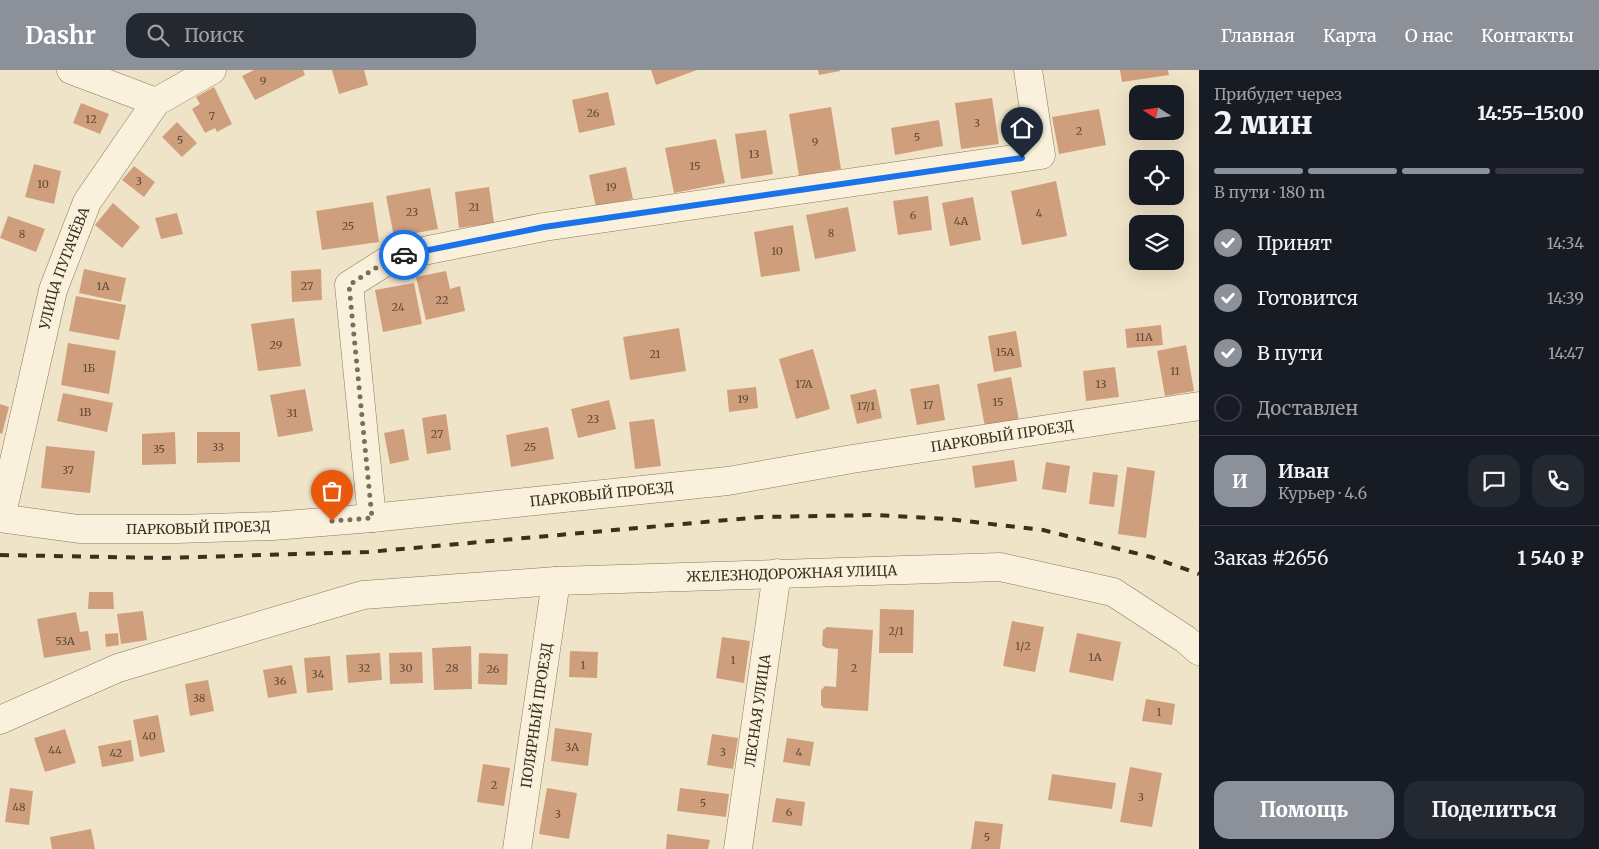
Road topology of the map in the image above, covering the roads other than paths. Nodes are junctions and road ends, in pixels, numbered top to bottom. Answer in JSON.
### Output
{"nodes":[{"id":1,"x":72,"y":70,"type":"edge"},
{"id":2,"x":212,"y":70,"type":"edge"},
{"id":3,"x":1028,"y":70,"type":"edge"},
{"id":4,"x":156,"y":102,"type":"junction"},
{"id":5,"x":1199,"y":406,"type":"edge"},
{"id":6,"x":1,"y":518,"type":"edge"},
{"id":7,"x":372,"y":518,"type":"junction"},
{"id":8,"x":777,"y":573,"type":"junction"},
{"id":9,"x":556,"y":581,"type":"junction"},
{"id":10,"x":1199,"y":652,"type":"edge"},
{"id":11,"x":0,"y":720,"type":"edge"},
{"id":12,"x":517,"y":849,"type":"edge"},
{"id":13,"x":738,"y":849,"type":"edge"}],
"edges":[{"from":1,"to":4,"type":"street"},
{"from":2,"to":4,"type":"street","name":"УЛИЦА ПУГАЧЁВА"},
{"from":3,"to":7,"type":"street"},
{"from":4,"to":6,"type":"street","name":"УЛИЦА ПУГАЧЁВА"},
{"from":5,"to":7,"type":"street","name":"ПАРКОВЫЙ ПРОЕЗД"},
{"from":6,"to":7,"type":"street","name":"ПАРКОВЫЙ ПРОЕЗД"},
{"from":8,"to":9,"type":"street","name":"ЖЕЛЕЗНОДОРОЖНАЯ УЛИЦА"},
{"from":8,"to":10,"type":"street","name":"ЖЕЛЕЗНОДОРОЖНАЯ УЛИЦА"},
{"from":8,"to":13,"type":"street","name":"ЛЕСНАЯ УЛИЦА"},
{"from":9,"to":11,"type":"street","name":"ЖЕЛЕЗНОДОРОЖНАЯ УЛИЦА"},
{"from":9,"to":12,"type":"street","name":"ПОЛЯРНЫЙ ПРОЕЗД"}]}
